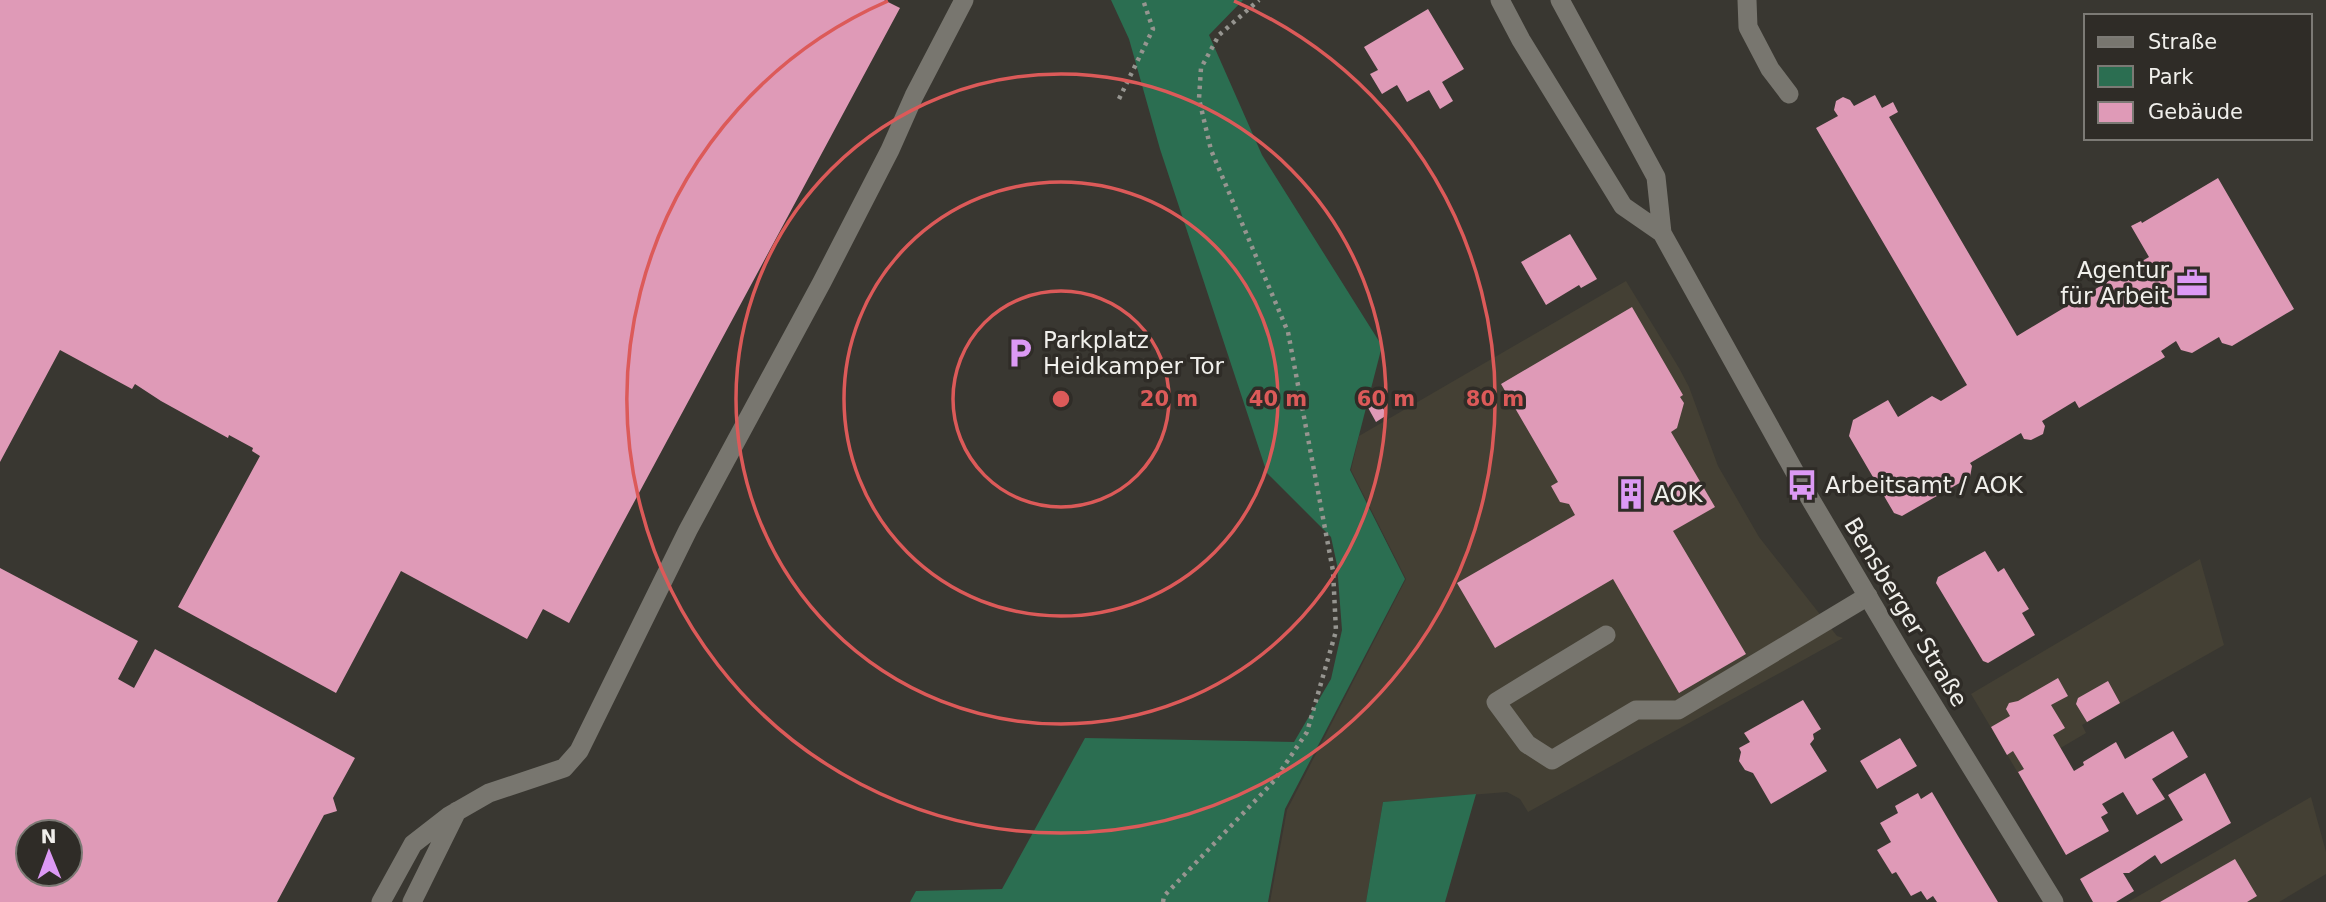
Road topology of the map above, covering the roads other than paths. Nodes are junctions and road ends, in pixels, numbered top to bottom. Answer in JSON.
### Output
{"nodes":[{"id":1,"x":964,"y":0,"type":"edge"},
{"id":2,"x":1500,"y":0,"type":"edge"},
{"id":3,"x":1560,"y":0,"type":"edge"},
{"id":4,"x":1747,"y":0,"type":"edge"},
{"id":5,"x":1789,"y":94,"type":"dead end"},
{"id":6,"x":1662,"y":233,"type":"junction"},
{"id":7,"x":1868,"y":596,"type":"junction"},
{"id":8,"x":1606,"y":635,"type":"dead end"},
{"id":9,"x":458,"y":811,"type":"junction"},
{"id":10,"x":381,"y":902,"type":"edge"},
{"id":11,"x":412,"y":902,"type":"edge"},
{"id":12,"x":2054,"y":902,"type":"edge"}],
"edges":[{"from":1,"to":9,"type":"main road"},
{"from":2,"to":6,"type":"main road","name":"Bensberger Straße"},
{"from":3,"to":6,"type":"main road","name":"Bensberger Straße"},
{"from":4,"to":5,"type":"main road"},
{"from":6,"to":7,"type":"main road","name":"Bensberger Straße"},
{"from":7,"to":8,"type":"main road"},
{"from":7,"to":12,"type":"main road","name":"Bensberger Straße"},
{"from":9,"to":10,"type":"main road"},
{"from":9,"to":11,"type":"main road"}]}
